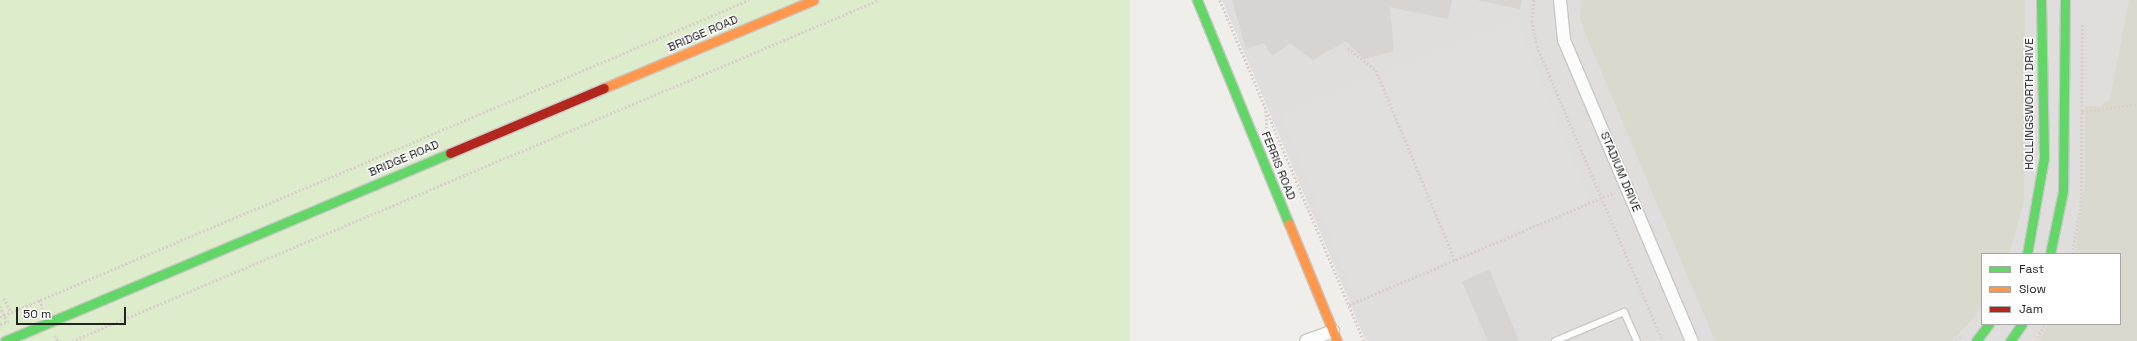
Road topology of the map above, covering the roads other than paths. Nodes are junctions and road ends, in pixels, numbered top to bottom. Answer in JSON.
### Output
{"nodes":[{"id":1,"x":813,"y":0,"type":"edge"},
{"id":2,"x":1197,"y":0,"type":"edge"},
{"id":3,"x":1560,"y":0,"type":"edge"},
{"id":4,"x":2041,"y":0,"type":"edge"},
{"id":5,"x":2065,"y":0,"type":"edge"},
{"id":6,"x":2043,"y":114,"type":"junction"},
{"id":7,"x":2065,"y":114,"type":"junction"},
{"id":8,"x":2027,"y":253,"type":"edge"},
{"id":9,"x":2050,"y":253,"type":"edge"},
{"id":10,"x":1989,"y":325,"type":"edge"},
{"id":11,"x":2021,"y":325,"type":"edge"},
{"id":12,"x":1336,"y":338,"type":"edge"},
{"id":13,"x":1982,"y":339,"type":"edge"},
{"id":14,"x":5,"y":341,"type":"edge"},
{"id":15,"x":1306,"y":341,"type":"edge"},
{"id":16,"x":1555,"y":341,"type":"edge"},
{"id":17,"x":1637,"y":341,"type":"edge"},
{"id":18,"x":1692,"y":341,"type":"edge"},
{"id":19,"x":2010,"y":341,"type":"edge"}],
"edges":[{"from":1,"to":14,"type":"street","name":"BRIDGE ROAD"},
{"from":2,"to":12,"type":"street","name":"FERRIS ROAD"},
{"from":3,"to":18,"type":"street","name":"STADIUM DRIVE"},
{"from":4,"to":6,"type":"street","name":"HOLLINGSWORTH DRIVE"},
{"from":5,"to":7,"type":"street"},
{"from":6,"to":7,"type":"street"},
{"from":6,"to":8,"type":"street","name":"HOLLINGSWORTH DRIVE"},
{"from":7,"to":9,"type":"street"},
{"from":10,"to":13,"type":"street"},
{"from":11,"to":19,"type":"street"},
{"from":12,"to":15,"type":"street"},
{"from":16,"to":17,"type":"lane"}]}
